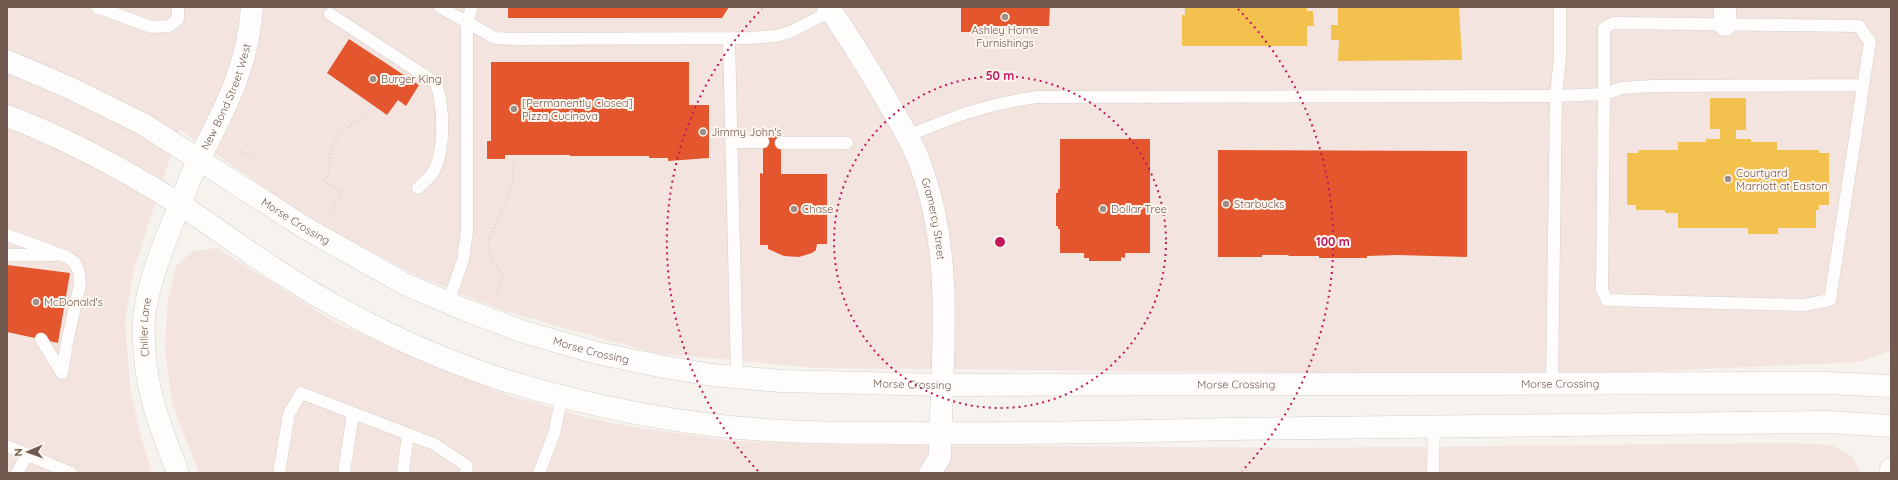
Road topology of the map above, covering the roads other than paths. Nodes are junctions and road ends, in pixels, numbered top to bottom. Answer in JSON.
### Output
{"nodes":[{"id":1,"x":97,"y":7,"type":"edge"},
{"id":2,"x":178,"y":7,"type":"edge"},
{"id":3,"x":252,"y":7,"type":"edge"},
{"id":4,"x":440,"y":7,"type":"edge"},
{"id":5,"x":472,"y":7,"type":"edge"},
{"id":6,"x":1560,"y":7,"type":"edge"},
{"id":7,"x":830,"y":9,"type":"edge"},
{"id":8,"x":330,"y":14,"type":"dead end"},
{"id":9,"x":1725,"y":16,"type":"edge"},
{"id":10,"x":467,"y":22,"type":"junction"},
{"id":11,"x":729,"y":40,"type":"junction"},
{"id":12,"x":7,"y":61,"type":"edge"},
{"id":13,"x":1863,"y":85,"type":"junction"},
{"id":14,"x":1604,"y":94,"type":"junction"},
{"id":15,"x":1556,"y":96,"type":"junction"},
{"id":16,"x":7,"y":116,"type":"edge"},
{"id":17,"x":908,"y":136,"type":"junction"},
{"id":18,"x":731,"y":142,"type":"junction"},
{"id":19,"x":763,"y":142,"type":"dead end"},
{"id":20,"x":847,"y":142,"type":"dead end"},
{"id":21,"x":781,"y":143,"type":"dead end"},
{"id":22,"x":199,"y":159,"type":"junction"},
{"id":23,"x":188,"y":183,"type":"joint"},
{"id":24,"x":418,"y":188,"type":"dead end"},
{"id":25,"x":179,"y":204,"type":"junction"},
{"id":26,"x":7,"y":236,"type":"edge"},
{"id":27,"x":7,"y":255,"type":"edge"},
{"id":28,"x":62,"y":255,"type":"junction"},
{"id":29,"x":448,"y":303,"type":"junction"},
{"id":30,"x":41,"y":339,"type":"dead end"},
{"id":31,"x":737,"y":377,"type":"junction"},
{"id":32,"x":1552,"y":384,"type":"junction"},
{"id":33,"x":942,"y":385,"type":"junction"},
{"id":34,"x":1891,"y":386,"type":"edge"},
{"id":35,"x":562,"y":396,"type":"junction"},
{"id":36,"x":354,"y":413,"type":"junction"},
{"id":37,"x":1434,"y":425,"type":"junction"},
{"id":38,"x":1891,"y":426,"type":"edge"},
{"id":39,"x":940,"y":433,"type":"junction"},
{"id":40,"x":408,"y":434,"type":"junction"},
{"id":41,"x":7,"y":446,"type":"edge"},
{"id":42,"x":27,"y":455,"type":"junction"},
{"id":43,"x":939,"y":468,"type":"edge"},
{"id":44,"x":1891,"y":469,"type":"edge"},
{"id":45,"x":16,"y":473,"type":"edge"},
{"id":46,"x":71,"y":473,"type":"edge"},
{"id":47,"x":178,"y":473,"type":"edge"},
{"id":48,"x":279,"y":473,"type":"edge"},
{"id":49,"x":344,"y":473,"type":"edge"},
{"id":50,"x":403,"y":473,"type":"edge"},
{"id":51,"x":466,"y":473,"type":"edge"},
{"id":52,"x":539,"y":473,"type":"edge"},
{"id":53,"x":1434,"y":473,"type":"edge"},
{"id":54,"x":1890,"y":473,"type":"edge"}],
"edges":[{"from":1,"to":2,"type":"lane"},
{"from":3,"to":22,"type":"main road","name":"New Bond Street West"},
{"from":4,"to":10,"type":"lane"},
{"from":5,"to":10,"type":"lane"},
{"from":6,"to":15,"type":"lane"},
{"from":7,"to":11,"type":"lane"},
{"from":7,"to":17,"type":"main road","name":"Gramercy Street"},
{"from":8,"to":24,"type":"lane"},
{"from":9,"to":13,"type":"lane"},
{"from":9,"to":14,"type":"lane"},
{"from":10,"to":11,"type":"lane"},
{"from":10,"to":29,"type":"lane"},
{"from":11,"to":18,"type":"lane"},
{"from":12,"to":22,"type":"main road","name":"Morse Crossing"},
{"from":13,"to":14,"type":"lane"},
{"from":13,"to":14,"type":"lane"},
{"from":14,"to":15,"type":"lane"},
{"from":15,"to":17,"type":"lane"},
{"from":15,"to":32,"type":"lane"},
{"from":16,"to":25,"type":"main road"},
{"from":17,"to":33,"type":"main road","name":"Gramercy Street"},
{"from":18,"to":19,"type":"lane"},
{"from":18,"to":31,"type":"lane"},
{"from":20,"to":21,"type":"lane"},
{"from":22,"to":23,"type":"main road","name":"New Bond Street West"},
{"from":22,"to":29,"type":"main road","name":"Morse Crossing"},
{"from":23,"to":25,"type":"main road","name":"Chiller Lane"},
{"from":25,"to":35,"type":"main road"},
{"from":25,"to":47,"type":"main road","name":"Chiller Lane"},
{"from":26,"to":28,"type":"lane"},
{"from":27,"to":28,"type":"lane"},
{"from":28,"to":30,"type":"lane"},
{"from":29,"to":31,"type":"main road","name":"Morse Crossing"},
{"from":31,"to":33,"type":"main road","name":"Morse Crossing"},
{"from":32,"to":33,"type":"main road","name":"Morse Crossing"},
{"from":32,"to":34,"type":"main road","name":"Morse Crossing"},
{"from":33,"to":39,"type":"main road","name":"Gramercy Street"},
{"from":35,"to":39,"type":"main road"},
{"from":35,"to":52,"type":"lane"},
{"from":36,"to":40,"type":"lane"},
{"from":36,"to":48,"type":"lane"},
{"from":36,"to":49,"type":"lane"},
{"from":37,"to":38,"type":"main road"},
{"from":37,"to":39,"type":"main road"},
{"from":37,"to":53,"type":"lane"},
{"from":39,"to":43,"type":"main road","name":"Gramercy Street"},
{"from":40,"to":50,"type":"lane"},
{"from":40,"to":51,"type":"lane"},
{"from":41,"to":42,"type":"lane"},
{"from":42,"to":45,"type":"lane"},
{"from":42,"to":46,"type":"lane"},
{"from":44,"to":54,"type":"main road"}]}
